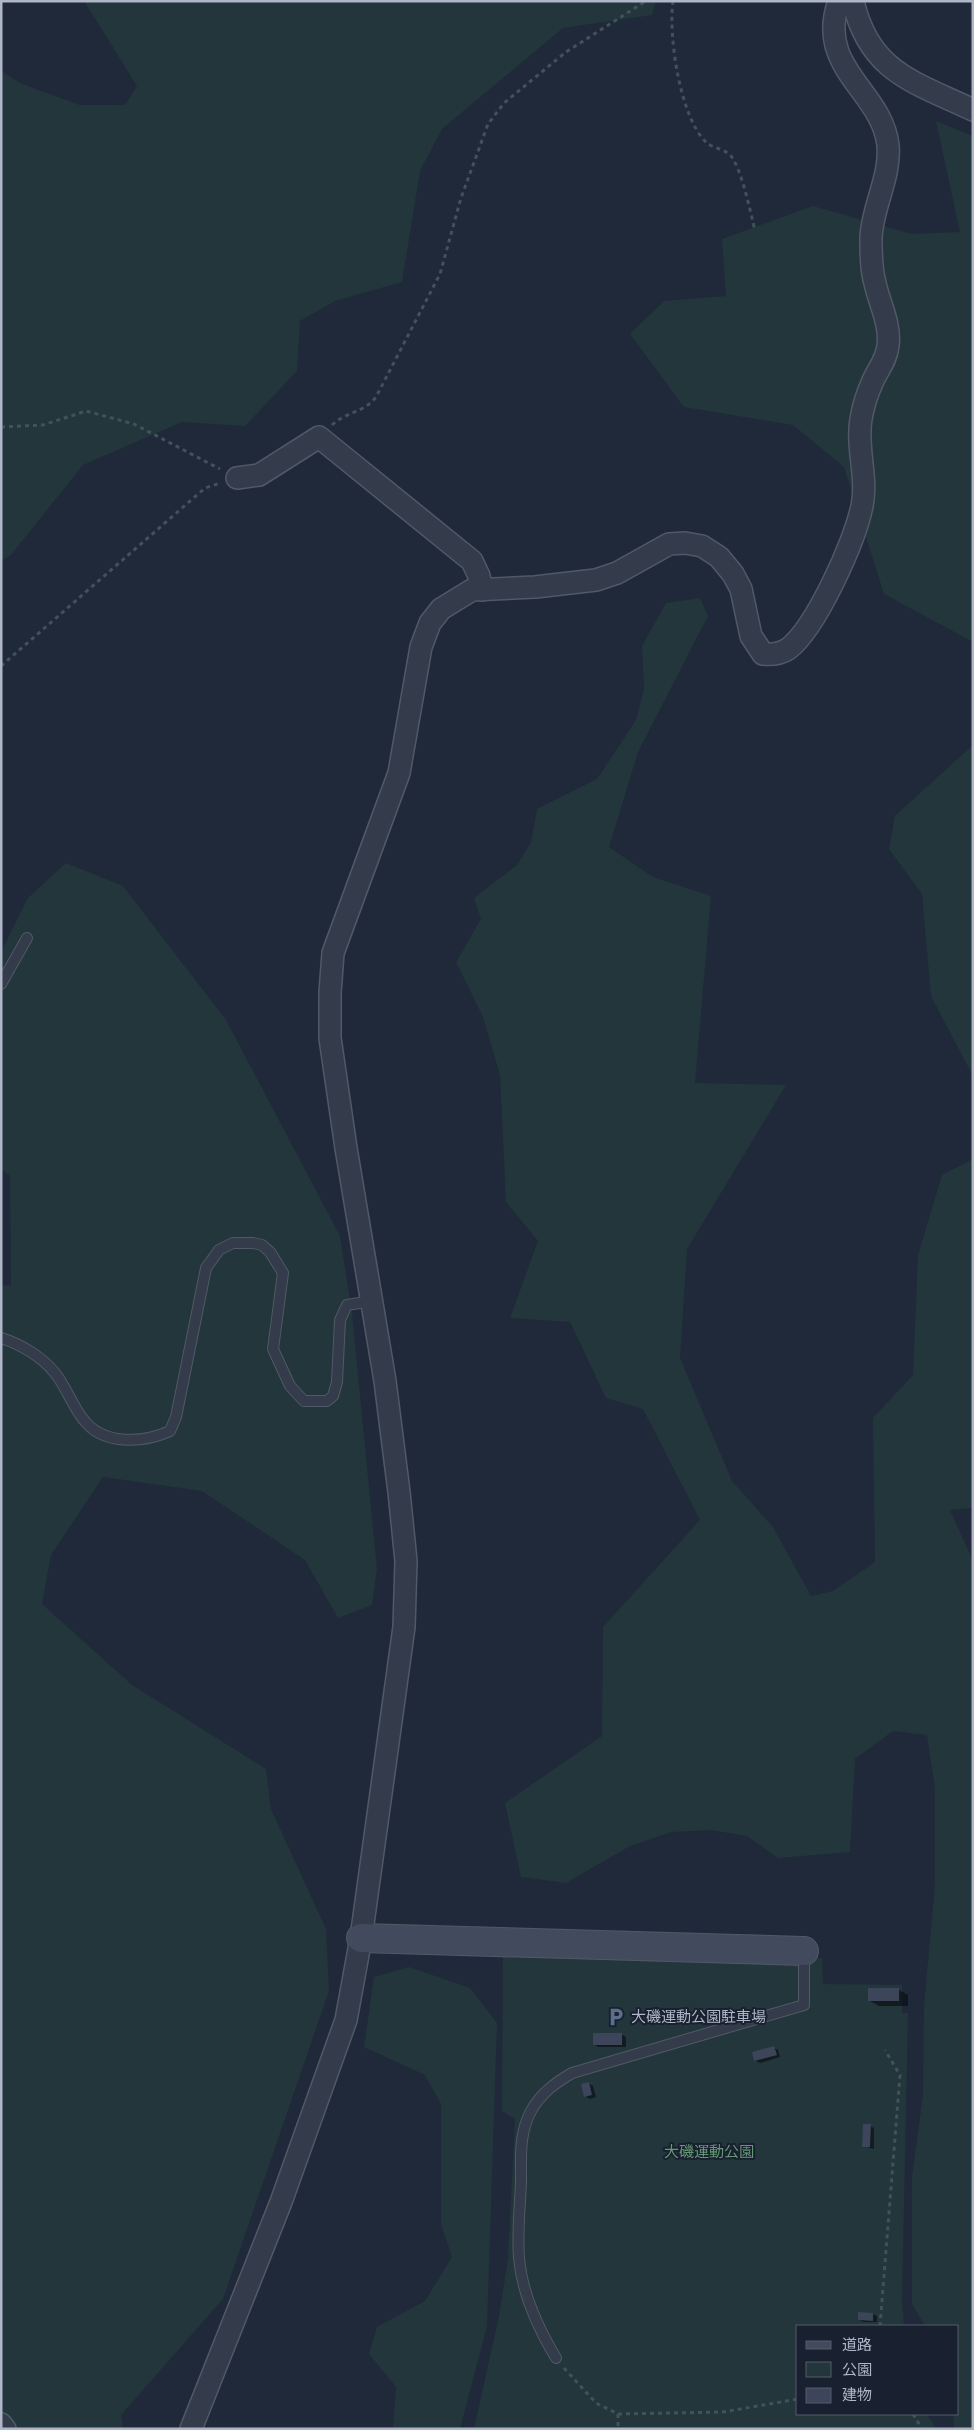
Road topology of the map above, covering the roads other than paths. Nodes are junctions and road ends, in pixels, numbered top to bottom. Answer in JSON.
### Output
{"nodes":[{"id":1,"x":839,"y":1,"type":"edge"},
{"id":2,"x":853,"y":1,"type":"edge"},
{"id":3,"x":973,"y":110,"type":"edge"},
{"id":4,"x":237,"y":478,"type":"road end"},
{"id":5,"x":482,"y":590,"type":"junction"},
{"id":6,"x":27,"y":938,"type":"dead end"},
{"id":7,"x":1,"y":984,"type":"edge"},
{"id":8,"x":372,"y":1301,"type":"junction"},
{"id":9,"x":1,"y":1338,"type":"edge"},
{"id":10,"x":362,"y":1938,"type":"junction"},
{"id":11,"x":804,"y":1951,"type":"joint"},
{"id":12,"x":556,"y":2358,"type":"road end"},
{"id":13,"x":1,"y":2424,"type":"edge"},
{"id":14,"x":5,"y":2429,"type":"edge"},
{"id":15,"x":191,"y":2429,"type":"edge"}],
"edges":[{"from":1,"to":5,"type":"street"},
{"from":2,"to":3,"type":"street"},
{"from":4,"to":5,"type":"street"},
{"from":5,"to":8,"type":"street"},
{"from":6,"to":7,"type":"lane"},
{"from":8,"to":9,"type":"lane"},
{"from":8,"to":10,"type":"street"},
{"from":10,"to":11,"type":"street"},
{"from":10,"to":15,"type":"street"},
{"from":11,"to":12,"type":"lane"},
{"from":13,"to":14,"type":"street"}]}
